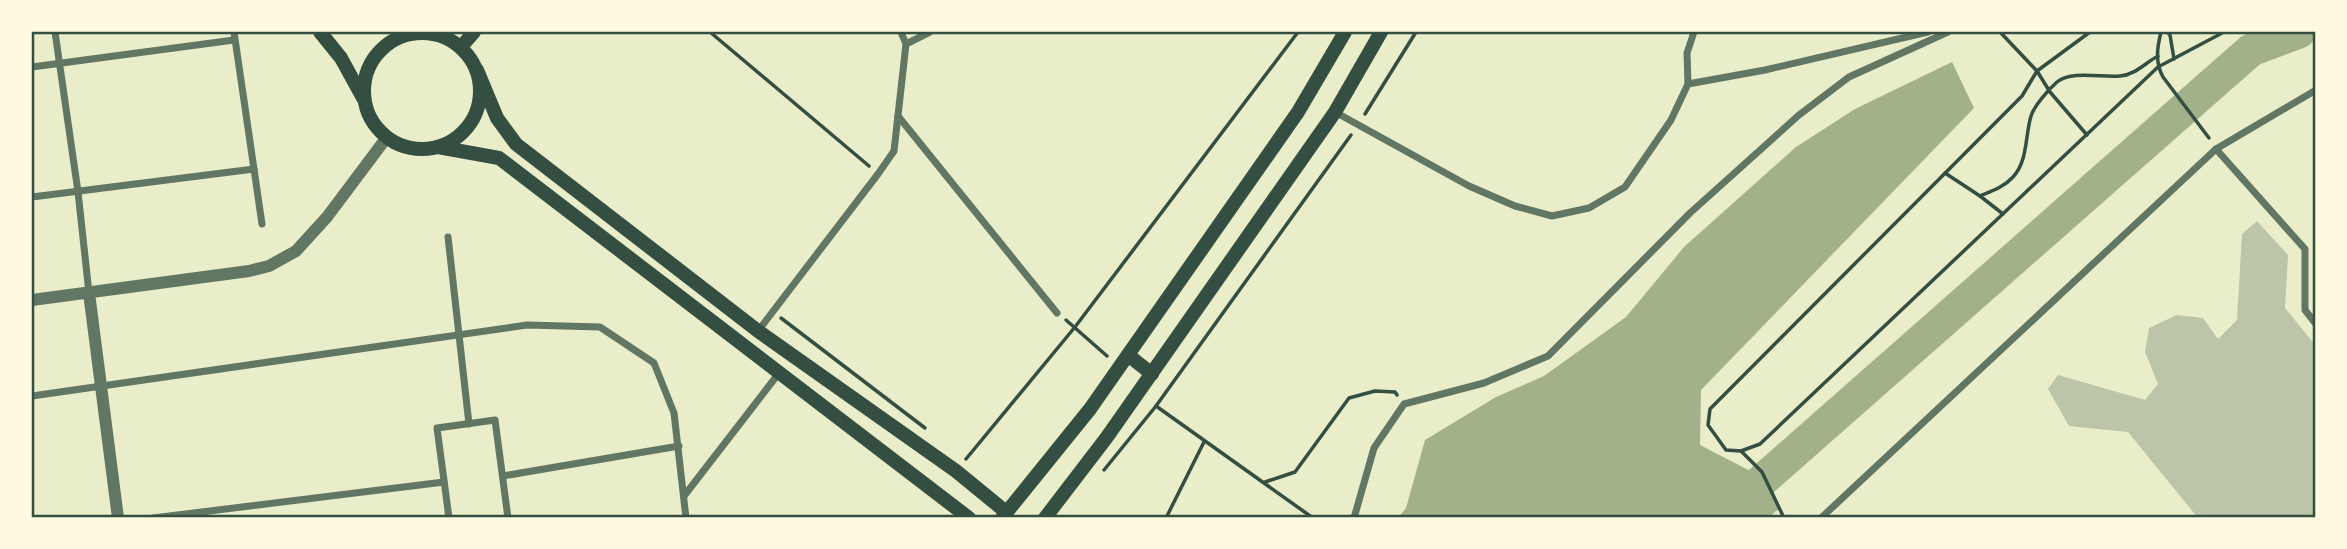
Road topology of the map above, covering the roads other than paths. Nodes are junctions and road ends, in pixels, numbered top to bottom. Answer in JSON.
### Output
{"nodes":[{"id":1,"x":55,"y":32,"type":"edge"},
{"id":2,"x":320,"y":32,"type":"edge"},
{"id":3,"x":413,"y":32,"type":"edge"},
{"id":4,"x":474,"y":32,"type":"edge"},
{"id":5,"x":901,"y":32,"type":"edge"},
{"id":6,"x":930,"y":32,"type":"edge"},
{"id":7,"x":1345,"y":32,"type":"edge"},
{"id":8,"x":1381,"y":32,"type":"edge"},
{"id":9,"x":1694,"y":32,"type":"edge"},
{"id":10,"x":1928,"y":32,"type":"edge"},
{"id":11,"x":1948,"y":32,"type":"edge"},
{"id":12,"x":234,"y":36,"type":"edge"},
{"id":13,"x":906,"y":44,"type":"junction"},
{"id":14,"x":461,"y":47,"type":"junction"},
{"id":15,"x":60,"y":64,"type":"junction"},
{"id":16,"x":32,"y":67,"type":"edge"},
{"id":17,"x":477,"y":70,"type":"junction"},
{"id":18,"x":1688,"y":84,"type":"junction"},
{"id":19,"x":2315,"y":90,"type":"edge"},
{"id":20,"x":365,"y":103,"type":"junction"},
{"id":21,"x":1335,"y":112,"type":"junction"},
{"id":22,"x":898,"y":116,"type":"junction"},
{"id":23,"x":387,"y":137,"type":"junction"},
{"id":24,"x":438,"y":147,"type":"junction"},
{"id":25,"x":2216,"y":149,"type":"junction"},
{"id":26,"x":254,"y":169,"type":"junction"},
{"id":27,"x":78,"y":191,"type":"junction"},
{"id":28,"x":32,"y":197,"type":"edge"},
{"id":29,"x":261,"y":224,"type":"dead end"},
{"id":30,"x":448,"y":237,"type":"dead end"},
{"id":31,"x":89,"y":292,"type":"junction"},
{"id":32,"x":32,"y":300,"type":"edge"},
{"id":33,"x":1057,"y":313,"type":"road end"},
{"id":34,"x":2315,"y":324,"type":"edge"},
{"id":35,"x":758,"y":331,"type":"junction"},
{"id":36,"x":458,"y":335,"type":"junction"},
{"id":37,"x":1124,"y":361,"type":"junction"},
{"id":38,"x":779,"y":373,"type":"junction"},
{"id":39,"x":1152,"y":374,"type":"junction"},
{"id":40,"x":101,"y":387,"type":"junction"},
{"id":41,"x":32,"y":396,"type":"edge"},
{"id":42,"x":470,"y":424,"type":"junction"},
{"id":43,"x":679,"y":446,"type":"junction"},
{"id":44,"x":503,"y":476,"type":"junction"},
{"id":45,"x":444,"y":482,"type":"junction"},
{"id":46,"x":683,"y":496,"type":"junction"},
{"id":47,"x":1004,"y":515,"type":"edge"},
{"id":48,"x":118,"y":517,"type":"edge"},
{"id":49,"x":153,"y":517,"type":"edge"},
{"id":50,"x":449,"y":517,"type":"edge"},
{"id":51,"x":508,"y":517,"type":"edge"},
{"id":52,"x":686,"y":517,"type":"edge"},
{"id":53,"x":969,"y":517,"type":"edge"},
{"id":54,"x":1045,"y":517,"type":"edge"},
{"id":55,"x":1354,"y":517,"type":"edge"},
{"id":56,"x":1822,"y":517,"type":"edge"}],
"edges":[{"from":1,"to":15,"type":"street"},
{"from":2,"to":20,"type":"main road"},
{"from":3,"to":14,"type":"main road"},
{"from":3,"to":20,"type":"main road"},
{"from":4,"to":14,"type":"main road"},
{"from":5,"to":13,"type":"street"},
{"from":6,"to":13,"type":"street"},
{"from":7,"to":37,"type":"main road"},
{"from":8,"to":21,"type":"main road"},
{"from":9,"to":18,"type":"street"},
{"from":10,"to":18,"type":"street"},
{"from":11,"to":55,"type":"street"},
{"from":12,"to":15,"type":"street"},
{"from":12,"to":26,"type":"street"},
{"from":13,"to":22,"type":"street"},
{"from":14,"to":17,"type":"main road"},
{"from":15,"to":16,"type":"street"},
{"from":15,"to":27,"type":"street"},
{"from":17,"to":24,"type":"main road"},
{"from":17,"to":35,"type":"main road"},
{"from":18,"to":21,"type":"street"},
{"from":19,"to":25,"type":"street"},
{"from":20,"to":23,"type":"main road"},
{"from":21,"to":39,"type":"main road"},
{"from":22,"to":33,"type":"street"},
{"from":22,"to":35,"type":"street"},
{"from":23,"to":24,"type":"main road"},
{"from":23,"to":31,"type":"street"},
{"from":24,"to":38,"type":"main road"},
{"from":25,"to":34,"type":"street"},
{"from":25,"to":56,"type":"street"},
{"from":26,"to":27,"type":"street"},
{"from":26,"to":29,"type":"street"},
{"from":27,"to":28,"type":"street"},
{"from":27,"to":31,"type":"street"},
{"from":30,"to":36,"type":"street"},
{"from":31,"to":32,"type":"street"},
{"from":31,"to":40,"type":"street"},
{"from":35,"to":47,"type":"main road"},
{"from":36,"to":40,"type":"street"},
{"from":36,"to":42,"type":"street"},
{"from":36,"to":43,"type":"street"},
{"from":37,"to":39,"type":"main road"},
{"from":37,"to":47,"type":"main road"},
{"from":38,"to":46,"type":"street"},
{"from":38,"to":53,"type":"main road"},
{"from":39,"to":54,"type":"main road"},
{"from":40,"to":41,"type":"street"},
{"from":40,"to":48,"type":"street"},
{"from":42,"to":44,"type":"street"},
{"from":42,"to":45,"type":"street"},
{"from":43,"to":44,"type":"street"},
{"from":43,"to":46,"type":"street"},
{"from":44,"to":51,"type":"street"},
{"from":45,"to":49,"type":"street"},
{"from":45,"to":50,"type":"street"},
{"from":46,"to":52,"type":"street"}]}
